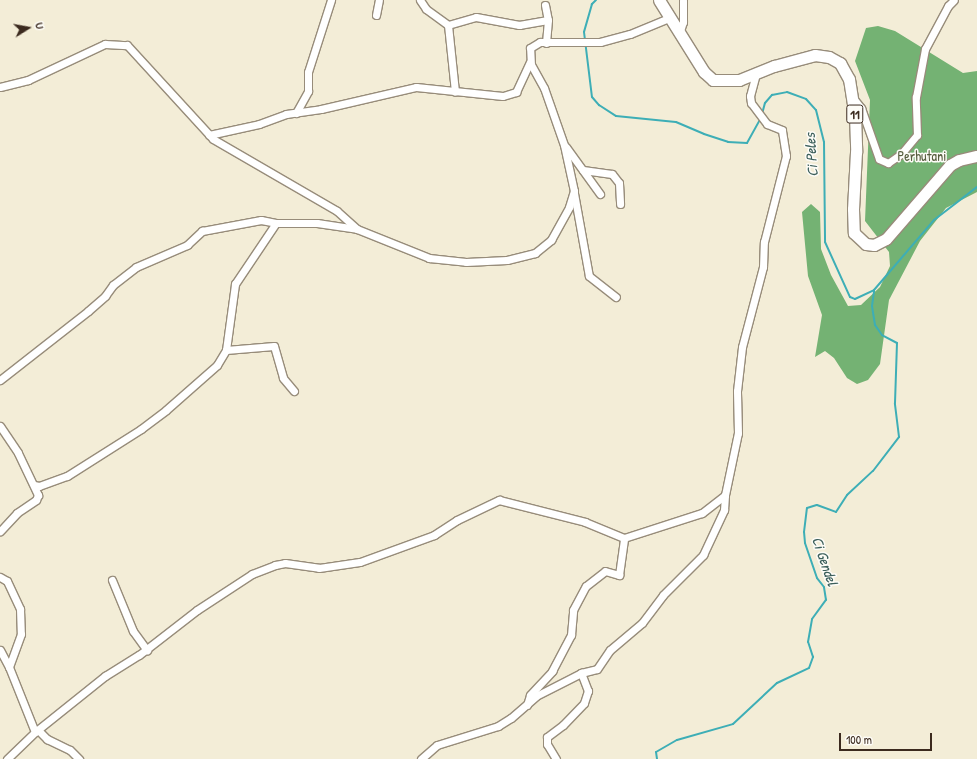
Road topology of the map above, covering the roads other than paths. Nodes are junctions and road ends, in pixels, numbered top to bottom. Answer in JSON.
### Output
{"nodes":[{"id":1,"x":331,"y":0,"type":"edge"},
{"id":2,"x":379,"y":0,"type":"edge"},
{"id":3,"x":420,"y":0,"type":"edge"},
{"id":4,"x":659,"y":0,"type":"edge"},
{"id":5,"x":684,"y":0,"type":"edge"},
{"id":6,"x":954,"y":0,"type":"edge"},
{"id":7,"x":546,"y":6,"type":"dead end"},
{"id":8,"x":667,"y":14,"type":"junction"},
{"id":9,"x":376,"y":15,"type":"dead end"},
{"id":10,"x":548,"y":20,"type":"junction"},
{"id":11,"x":683,"y":22,"type":"junction"},
{"id":12,"x":448,"y":25,"type":"junction"},
{"id":13,"x":679,"y":34,"type":"junction"},
{"id":14,"x":546,"y":42,"type":"junction"},
{"id":15,"x":530,"y":62,"type":"junction"},
{"id":16,"x":756,"y":72,"type":"junction"},
{"id":17,"x":0,"y":87,"type":"edge"},
{"id":18,"x":455,"y":92,"type":"junction"},
{"id":19,"x":853,"y":98,"type":"junction"},
{"id":20,"x":296,"y":112,"type":"junction"},
{"id":21,"x":209,"y":135,"type":"junction"},
{"id":22,"x":564,"y":145,"type":"junction"},
{"id":23,"x":977,"y":156,"type":"edge"},
{"id":24,"x":583,"y":170,"type":"junction"},
{"id":25,"x":574,"y":191,"type":"junction"},
{"id":26,"x":600,"y":194,"type":"dead end"},
{"id":27,"x":620,"y":204,"type":"dead end"},
{"id":28,"x":276,"y":223,"type":"junction"},
{"id":29,"x":358,"y":229,"type":"junction"},
{"id":30,"x":616,"y":298,"type":"dead end"},
{"id":31,"x":226,"y":350,"type":"junction"},
{"id":32,"x":0,"y":380,"type":"edge"},
{"id":33,"x":294,"y":391,"type":"dead end"},
{"id":34,"x":0,"y":426,"type":"edge"},
{"id":35,"x":34,"y":485,"type":"junction"},
{"id":36,"x":725,"y":495,"type":"junction"},
{"id":37,"x":0,"y":531,"type":"edge"},
{"id":38,"x":624,"y":538,"type":"junction"},
{"id":39,"x":0,"y":577,"type":"edge"},
{"id":40,"x":112,"y":580,"type":"dead end"},
{"id":41,"x":0,"y":650,"type":"edge"},
{"id":42,"x":147,"y":650,"type":"junction"},
{"id":43,"x":9,"y":667,"type":"junction"},
{"id":44,"x":581,"y":673,"type":"junction"},
{"id":45,"x":527,"y":705,"type":"junction"},
{"id":46,"x":37,"y":731,"type":"junction"},
{"id":47,"x":7,"y":759,"type":"edge"},
{"id":48,"x":79,"y":759,"type":"edge"},
{"id":49,"x":421,"y":759,"type":"edge"},
{"id":50,"x":556,"y":759,"type":"edge"}],
"edges":[{"from":1,"to":20,"type":"street"},
{"from":2,"to":9,"type":"street"},
{"from":3,"to":12,"type":"street"},
{"from":4,"to":8,"type":"highway","number":"11"},
{"from":5,"to":11,"type":"street"},
{"from":6,"to":19,"type":"street"},
{"from":7,"to":10,"type":"street"},
{"from":8,"to":11,"type":"street"},
{"from":8,"to":13,"type":"highway","number":"11"},
{"from":8,"to":14,"type":"street"},
{"from":10,"to":12,"type":"street"},
{"from":10,"to":14,"type":"street"},
{"from":11,"to":13,"type":"street"},
{"from":12,"to":18,"type":"street"},
{"from":13,"to":16,"type":"highway","number":"11"},
{"from":14,"to":15,"type":"street"},
{"from":15,"to":18,"type":"street"},
{"from":15,"to":22,"type":"street"},
{"from":16,"to":19,"type":"highway","number":"11"},
{"from":16,"to":36,"type":"street"},
{"from":17,"to":21,"type":"street"},
{"from":18,"to":20,"type":"street"},
{"from":19,"to":23,"type":"highway","number":"11"},
{"from":20,"to":21,"type":"street"},
{"from":21,"to":29,"type":"street"},
{"from":22,"to":24,"type":"street"},
{"from":22,"to":25,"type":"street"},
{"from":24,"to":26,"type":"street"},
{"from":24,"to":27,"type":"street"},
{"from":25,"to":29,"type":"street"},
{"from":25,"to":30,"type":"street"},
{"from":28,"to":29,"type":"street"},
{"from":28,"to":31,"type":"street"},
{"from":28,"to":32,"type":"street"},
{"from":31,"to":33,"type":"street"},
{"from":31,"to":35,"type":"street"},
{"from":34,"to":35,"type":"street"},
{"from":35,"to":37,"type":"street"},
{"from":36,"to":38,"type":"street"},
{"from":36,"to":44,"type":"street"},
{"from":38,"to":42,"type":"street"},
{"from":38,"to":45,"type":"street"},
{"from":39,"to":43,"type":"street"},
{"from":40,"to":42,"type":"street"},
{"from":41,"to":43,"type":"street"},
{"from":42,"to":46,"type":"street"},
{"from":43,"to":46,"type":"street"},
{"from":44,"to":45,"type":"street"},
{"from":44,"to":50,"type":"street"},
{"from":45,"to":49,"type":"street"},
{"from":46,"to":47,"type":"street"},
{"from":46,"to":48,"type":"street"}]}
